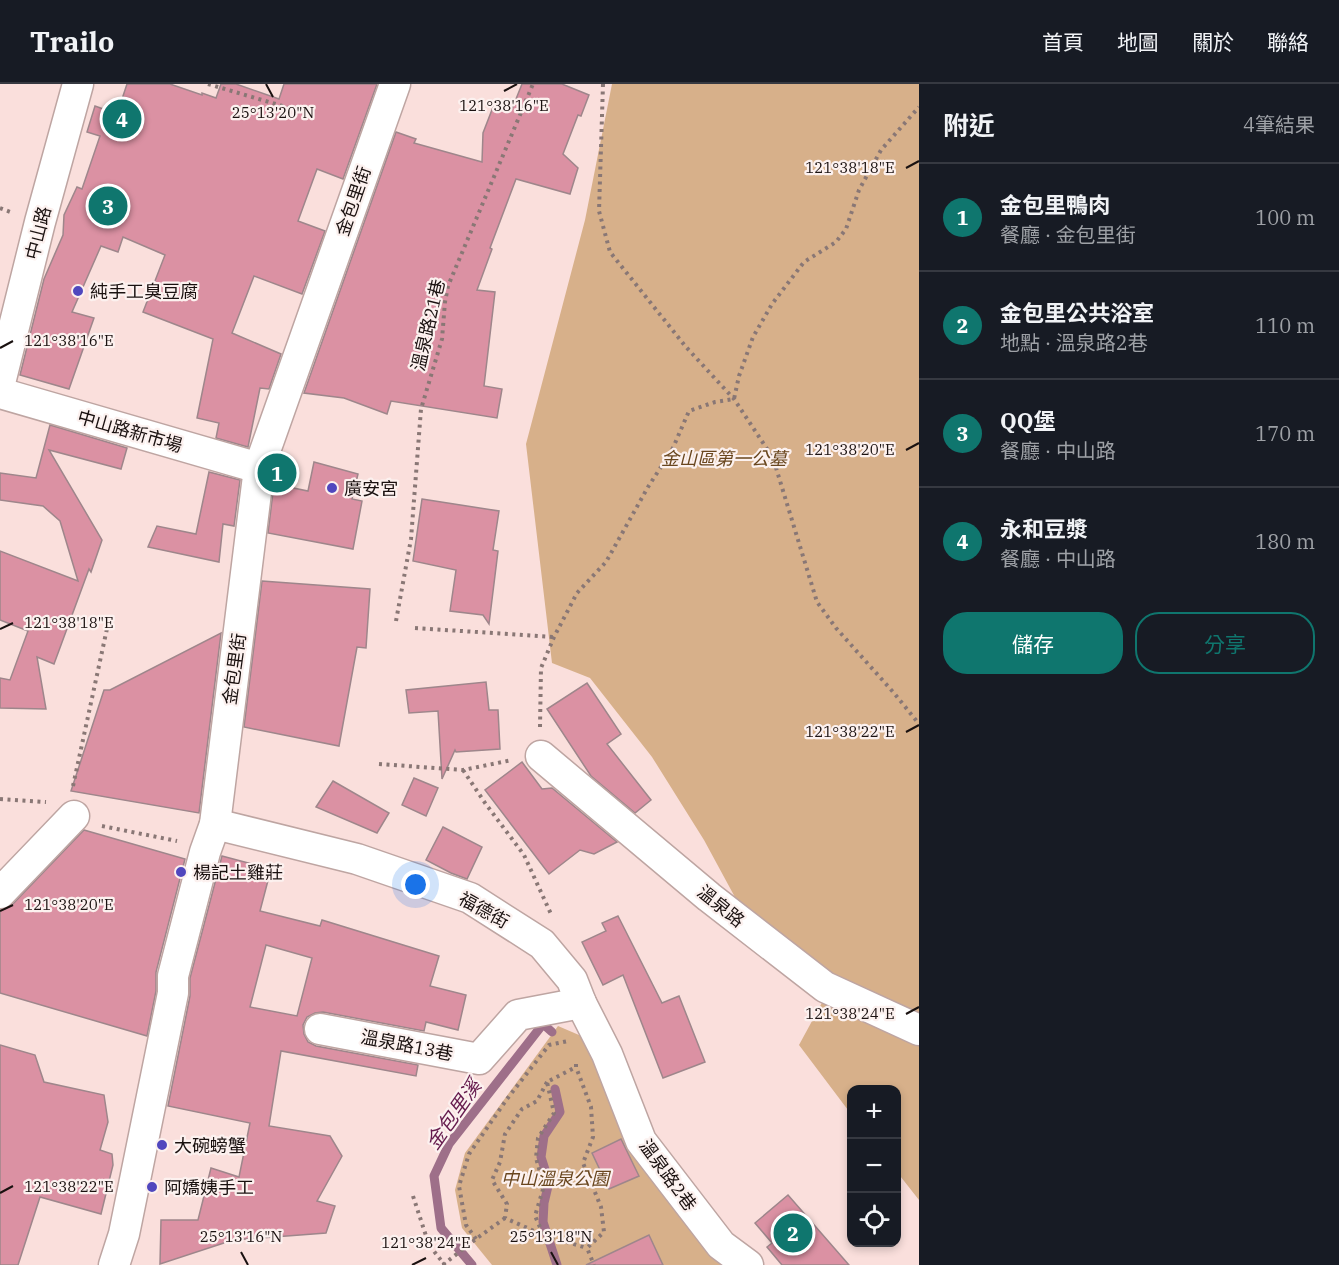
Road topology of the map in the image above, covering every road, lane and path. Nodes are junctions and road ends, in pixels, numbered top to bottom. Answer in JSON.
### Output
{"nodes":[{"id":1,"x":78,"y":84,"type":"edge"},
{"id":2,"x":208,"y":84,"type":"edge"},
{"id":3,"x":395,"y":84,"type":"edge"},
{"id":4,"x":533,"y":84,"type":"edge"},
{"id":5,"x":603,"y":84,"type":"edge"},
{"id":6,"x":919,"y":107,"type":"edge"},
{"id":7,"x":296,"y":110,"type":"dead end"},
{"id":8,"x":0,"y":383,"type":"edge"},
{"id":9,"x":0,"y":393,"type":"edge"},
{"id":10,"x":734,"y":399,"type":"junction"},
{"id":11,"x":259,"y":468,"type":"junction"},
{"id":12,"x":396,"y":621,"type":"dead end"},
{"id":13,"x":108,"y":624,"type":"dead end"},
{"id":14,"x":415,"y":628,"type":"dead end"},
{"id":15,"x":554,"y":637,"type":"junction"},
{"id":16,"x":919,"y":724,"type":"edge"},
{"id":17,"x":541,"y":756,"type":"junction"},
{"id":18,"x":379,"y":764,"type":"dead end"},
{"id":19,"x":463,"y":770,"type":"junction"},
{"id":20,"x":73,"y":804,"type":"joint"},
{"id":21,"x":215,"y":824,"type":"junction"},
{"id":22,"x":0,"y":893,"type":"edge"},
{"id":23,"x":555,"y":924,"type":"dead end"},
{"id":24,"x":581,"y":1003,"type":"junction"},
{"id":25,"x":320,"y":1029,"type":"dead end"},
{"id":26,"x":919,"y":1030,"type":"edge"},
{"id":27,"x":569,"y":1041,"type":"dead end"},
{"id":28,"x":577,"y":1058,"type":"dead end"},
{"id":29,"x":576,"y":1067,"type":"junction"},
{"id":30,"x":548,"y":1082,"type":"junction"},
{"id":31,"x":413,"y":1196,"type":"dead end"},
{"id":32,"x":505,"y":1218,"type":"junction"},
{"id":33,"x":543,"y":1235,"type":"junction"},
{"id":34,"x":476,"y":1239,"type":"junction"},
{"id":35,"x":587,"y":1248,"type":"junction"},
{"id":36,"x":114,"y":1265,"type":"edge"},
{"id":37,"x":444,"y":1265,"type":"edge"},
{"id":38,"x":594,"y":1265,"type":"edge"},
{"id":39,"x":748,"y":1265,"type":"edge"}],
"edges":[{"from":1,"to":8,"type":"street","name":"中山路"},
{"from":2,"to":7,"type":"path"},
{"from":3,"to":11,"type":"street","name":"金包里街"},
{"from":4,"to":12,"type":"path","name":"溫泉路21巷"},
{"from":5,"to":10,"type":"path"},
{"from":6,"to":10,"type":"path"},
{"from":9,"to":11,"type":"street","name":"中山路新市場"},
{"from":10,"to":15,"type":"path"},
{"from":10,"to":16,"type":"path"},
{"from":11,"to":21,"type":"street","name":"金包里街"},
{"from":13,"to":20,"type":"path"},
{"from":14,"to":15,"type":"path"},
{"from":15,"to":17,"type":"path"},
{"from":17,"to":19,"type":"path"},
{"from":17,"to":26,"type":"street","name":"溫泉路"},
{"from":18,"to":19,"type":"path"},
{"from":19,"to":23,"type":"path"},
{"from":20,"to":22,"type":"street"},
{"from":21,"to":24,"type":"street","name":"福德街"},
{"from":21,"to":36,"type":"street","name":"金包里街"},
{"from":24,"to":25,"type":"street","name":"溫泉路13巷"},
{"from":24,"to":39,"type":"street","name":"溫泉路2巷"},
{"from":27,"to":34,"type":"path"},
{"from":28,"to":29,"type":"path"},
{"from":29,"to":30,"type":"path"},
{"from":29,"to":35,"type":"path"},
{"from":30,"to":32,"type":"path"},
{"from":30,"to":33,"type":"path"},
{"from":31,"to":37,"type":"path"},
{"from":32,"to":33,"type":"path"},
{"from":32,"to":34,"type":"path"},
{"from":33,"to":35,"type":"path"},
{"from":34,"to":37,"type":"path"},
{"from":35,"to":38,"type":"path"}]}
